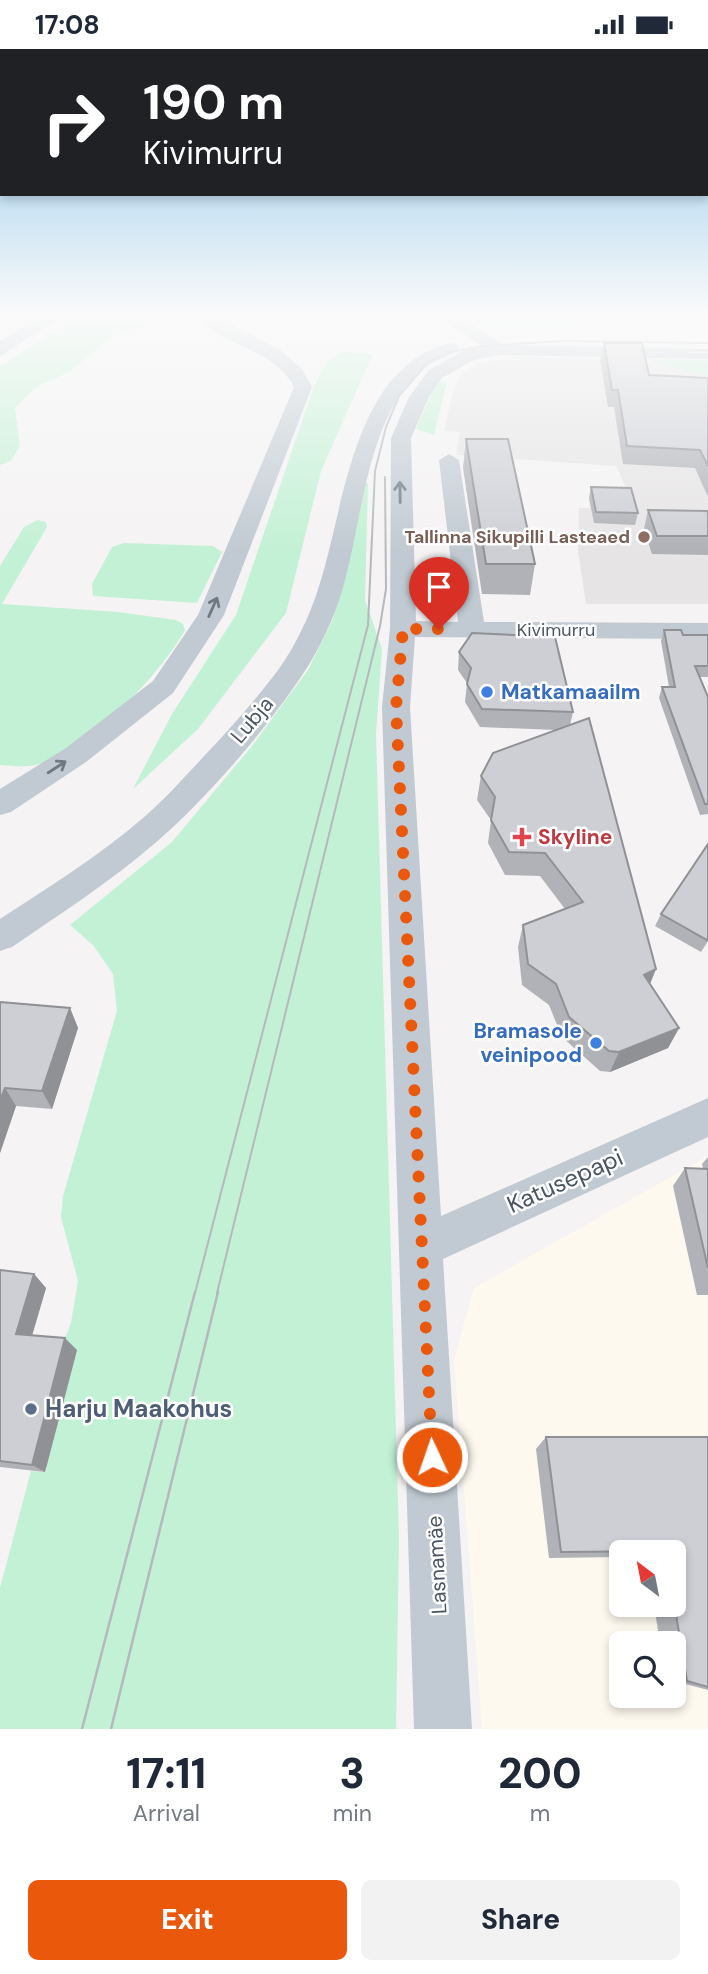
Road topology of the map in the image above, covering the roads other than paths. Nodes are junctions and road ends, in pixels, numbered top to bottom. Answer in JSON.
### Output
{"nodes":[{"id":1,"x":300,"y":394,"type":"edge"},
{"id":2,"x":392,"y":394,"type":"edge"},
{"id":3,"x":421,"y":394,"type":"edge"},
{"id":4,"x":401,"y":438,"type":"junction"},
{"id":5,"x":367,"y":451,"type":"junction"},
{"id":6,"x":449,"y":460,"type":"dead end"},
{"id":7,"x":403,"y":629,"type":"junction"},
{"id":8,"x":472,"y":629,"type":"junction"},
{"id":9,"x":708,"y":631,"type":"edge"},
{"id":10,"x":0,"y":804,"type":"edge"},
{"id":11,"x":0,"y":937,"type":"edge"},
{"id":12,"x":708,"y":1117,"type":"edge"},
{"id":13,"x":422,"y":1246,"type":"junction"},
{"id":14,"x":443,"y":1729,"type":"edge"}],
"edges":[{"from":10,"to":1,"type":"street","one_way":true},
{"from":2,"to":5,"type":"street"},
{"from":3,"to":4,"type":"street","name":"Lasnamäe"},
{"from":4,"to":5,"type":"street"},
{"from":7,"to":4,"type":"street","name":"Lasnamäe","one_way":true},
{"from":5,"to":11,"type":"street","name":"Lubja"},
{"from":6,"to":8,"type":"street"},
{"from":7,"to":8,"type":"street","name":"Kivimurru"},
{"from":7,"to":13,"type":"street","name":"Lasnamäe"},
{"from":8,"to":9,"type":"street","name":"Kivimurru"},
{"from":12,"to":13,"type":"street","name":"Katusepapi"},
{"from":13,"to":14,"type":"street","name":"Lasnamäe"}]}
